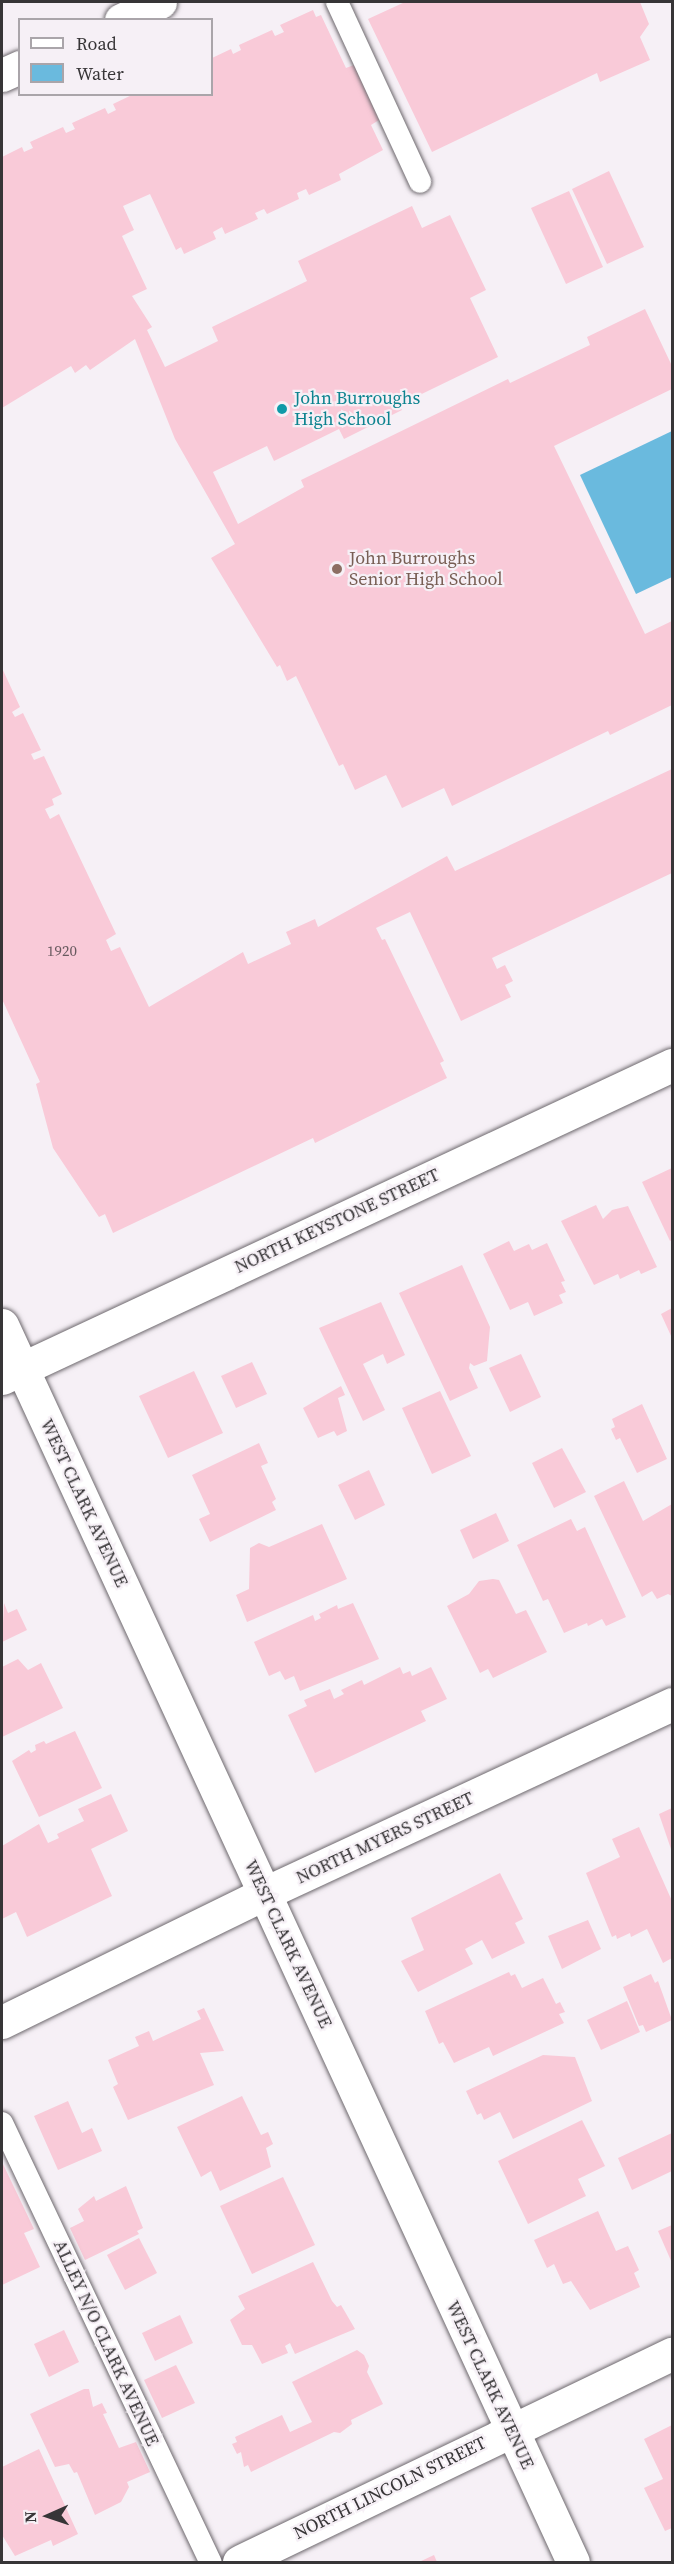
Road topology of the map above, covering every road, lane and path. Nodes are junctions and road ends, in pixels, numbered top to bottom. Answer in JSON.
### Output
{"nodes":[{"id":1,"x":160,"y":2,"type":"edge"},
{"id":2,"x":337,"y":2,"type":"edge"},
{"id":3,"x":125,"y":18,"type":"edge"},
{"id":4,"x":18,"y":68,"type":"edge"},
{"id":5,"x":2,"y":75,"type":"edge"},
{"id":6,"x":420,"y":182,"type":"dead end"},
{"id":7,"x":672,"y":1065,"type":"edge"},
{"id":8,"x":2,"y":1325,"type":"edge"},
{"id":9,"x":12,"y":1374,"type":"edge"},
{"id":10,"x":672,"y":1704,"type":"edge"},
{"id":11,"x":265,"y":1893,"type":"junction"},
{"id":12,"x":2,"y":2022,"type":"edge"},
{"id":13,"x":2,"y":2123,"type":"edge"},
{"id":14,"x":672,"y":2354,"type":"edge"},
{"id":15,"x":510,"y":2430,"type":"junction"},
{"id":16,"x":210,"y":2562,"type":"edge"},
{"id":17,"x":239,"y":2562,"type":"edge"},
{"id":18,"x":573,"y":2562,"type":"edge"}],
"edges":[{"from":1,"to":3,"type":"street"},
{"from":2,"to":6,"type":"lane"},
{"from":4,"to":5,"type":"street"},
{"from":7,"to":9,"type":"street","name":"NORTH KEYSTONE STREET"},
{"from":8,"to":9,"type":"street","name":"WEST CLARK AVENUE"},
{"from":9,"to":11,"type":"street","name":"WEST CLARK AVENUE"},
{"from":10,"to":11,"type":"street","name":"NORTH MYERS STREET"},
{"from":11,"to":12,"type":"street","name":"NORTH MYERS STREET"},
{"from":11,"to":15,"type":"street","name":"WEST CLARK AVENUE"},
{"from":13,"to":16,"type":"lane","name":"ALLEY N/O CLARK AVENUE"},
{"from":14,"to":15,"type":"street","name":"NORTH LINCOLN STREET"},
{"from":15,"to":17,"type":"street","name":"NORTH LINCOLN STREET"},
{"from":15,"to":18,"type":"street","name":"WEST CLARK AVENUE"}]}
